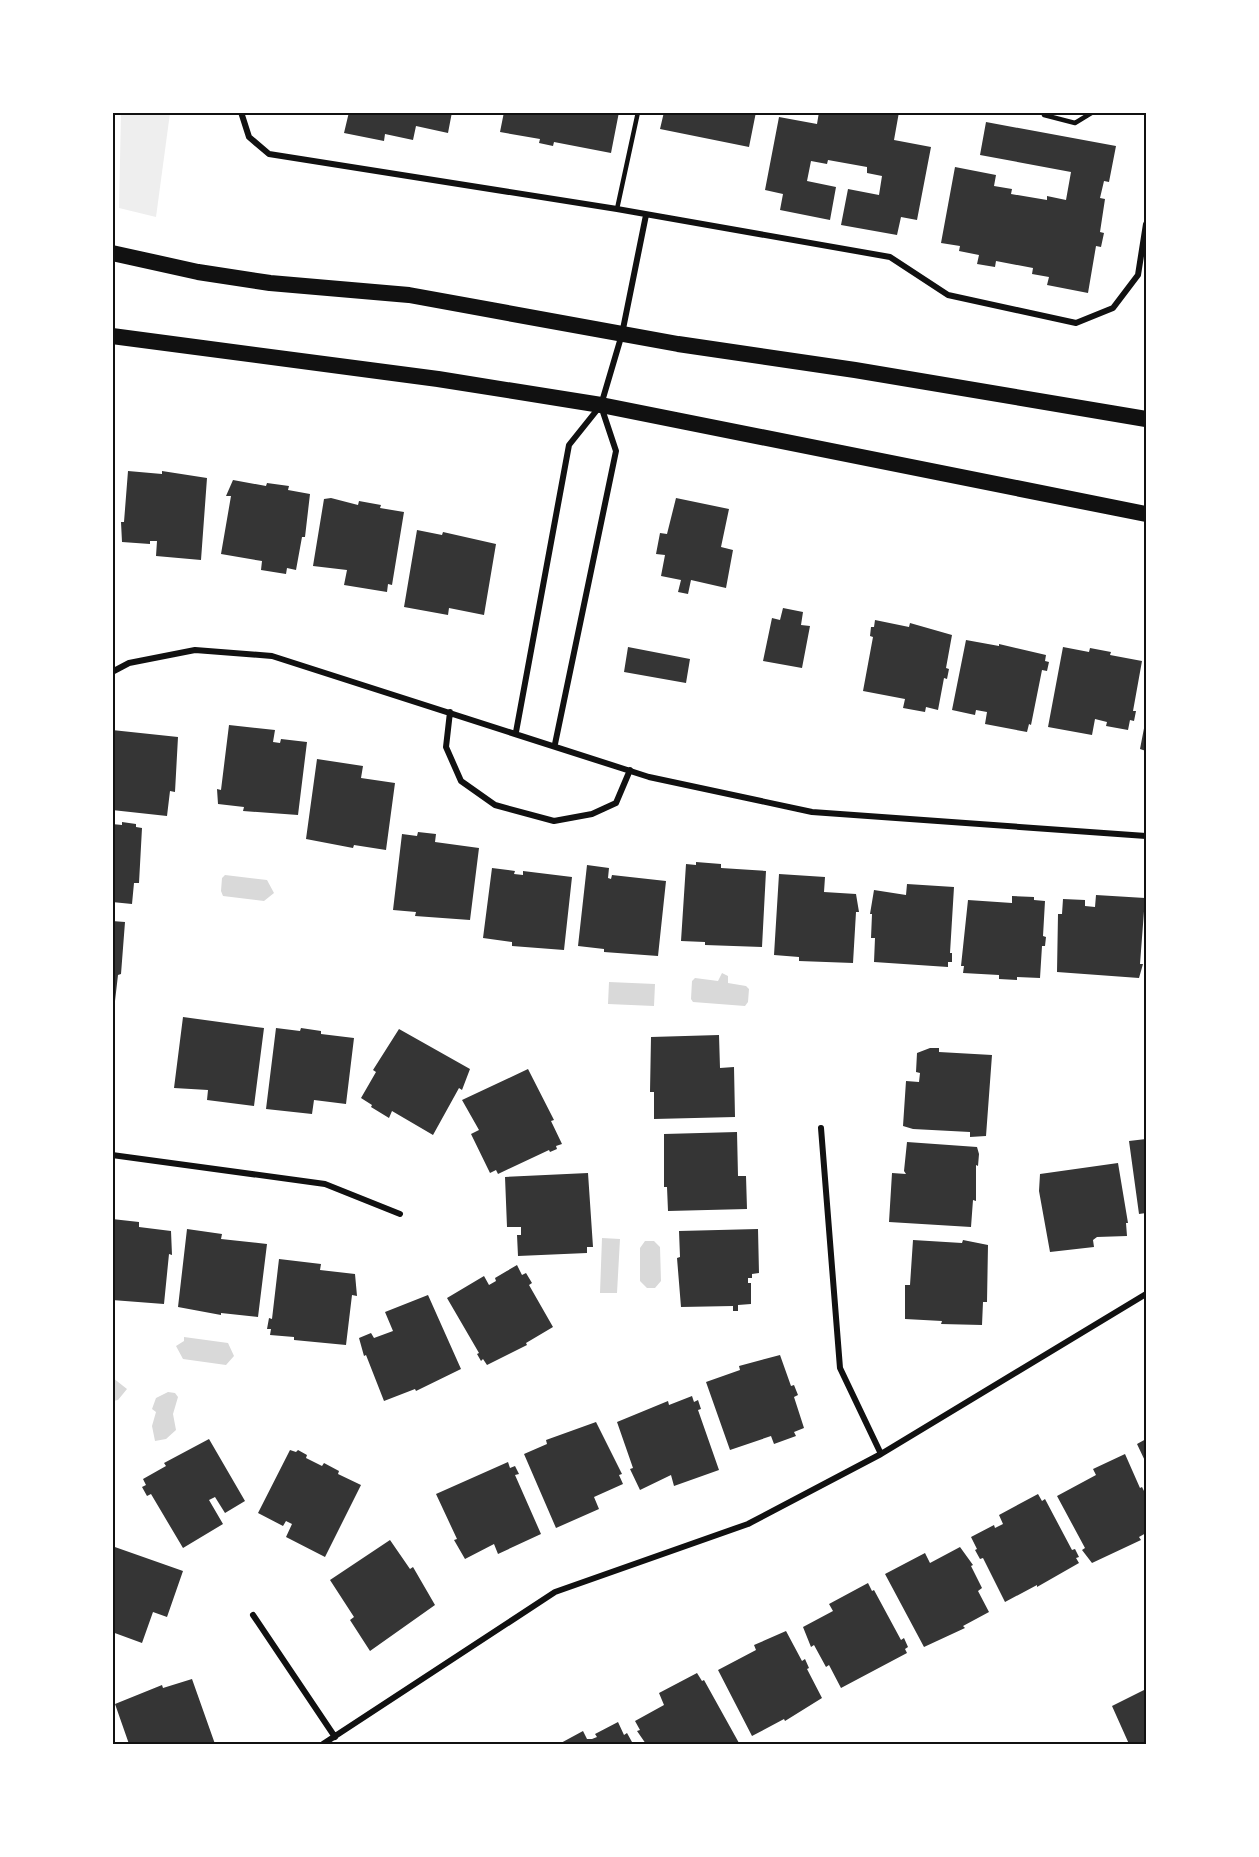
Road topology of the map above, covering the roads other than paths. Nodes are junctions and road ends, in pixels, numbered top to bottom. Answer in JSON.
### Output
{"nodes":[{"id":1,"x":241,"y":112,"type":"edge"},
{"id":2,"x":638,"y":112,"type":"edge"},
{"id":3,"x":1043,"y":112,"type":"edge"},
{"id":4,"x":1093,"y":112,"type":"edge"},
{"id":5,"x":112,"y":136,"type":"edge"},
{"id":6,"x":112,"y":142,"type":"edge"},
{"id":7,"x":617,"y":208,"type":"junction"},
{"id":8,"x":646,"y":215,"type":"junction"},
{"id":9,"x":1146,"y":224,"type":"edge"},
{"id":10,"x":112,"y":253,"type":"edge"},
{"id":11,"x":622,"y":334,"type":"junction"},
{"id":12,"x":112,"y":336,"type":"edge"},
{"id":13,"x":601,"y":405,"type":"junction"},
{"id":14,"x":1146,"y":419,"type":"edge"},
{"id":15,"x":1146,"y":514,"type":"edge"},
{"id":16,"x":112,"y":672,"type":"edge"},
{"id":17,"x":450,"y":712,"type":"junction"},
{"id":18,"x":516,"y":732,"type":"junction"},
{"id":19,"x":555,"y":744,"type":"junction"},
{"id":20,"x":630,"y":770,"type":"junction"},
{"id":21,"x":1146,"y":836,"type":"edge"},
{"id":22,"x":822,"y":1128,"type":"dead end"},
{"id":23,"x":112,"y":1155,"type":"edge"},
{"id":24,"x":400,"y":1214,"type":"dead end"},
{"id":25,"x":1146,"y":1294,"type":"edge"},
{"id":26,"x":881,"y":1454,"type":"junction"},
{"id":27,"x":253,"y":1615,"type":"dead end"},
{"id":28,"x":335,"y":1737,"type":"junction"},
{"id":29,"x":323,"y":1744,"type":"edge"}],
"edges":[{"from":1,"to":7,"type":"street"},
{"from":2,"to":7,"type":"lane"},
{"from":3,"to":4,"type":"lane"},
{"from":5,"to":6,"type":"lane"},
{"from":7,"to":8,"type":"street"},
{"from":8,"to":9,"type":"street"},
{"from":8,"to":11,"type":"street"},
{"from":10,"to":11,"type":"highway"},
{"from":11,"to":13,"type":"street"},
{"from":11,"to":14,"type":"highway"},
{"from":12,"to":13,"type":"highway"},
{"from":13,"to":15,"type":"highway"},
{"from":13,"to":18,"type":"street"},
{"from":13,"to":19,"type":"street"},
{"from":16,"to":17,"type":"street"},
{"from":17,"to":18,"type":"street"},
{"from":17,"to":20,"type":"street"},
{"from":18,"to":19,"type":"street"},
{"from":19,"to":20,"type":"street"},
{"from":20,"to":21,"type":"street"},
{"from":22,"to":26,"type":"street"},
{"from":23,"to":24,"type":"street"},
{"from":25,"to":26,"type":"street"},
{"from":26,"to":28,"type":"street"},
{"from":27,"to":28,"type":"street"},
{"from":28,"to":29,"type":"street"}]}
